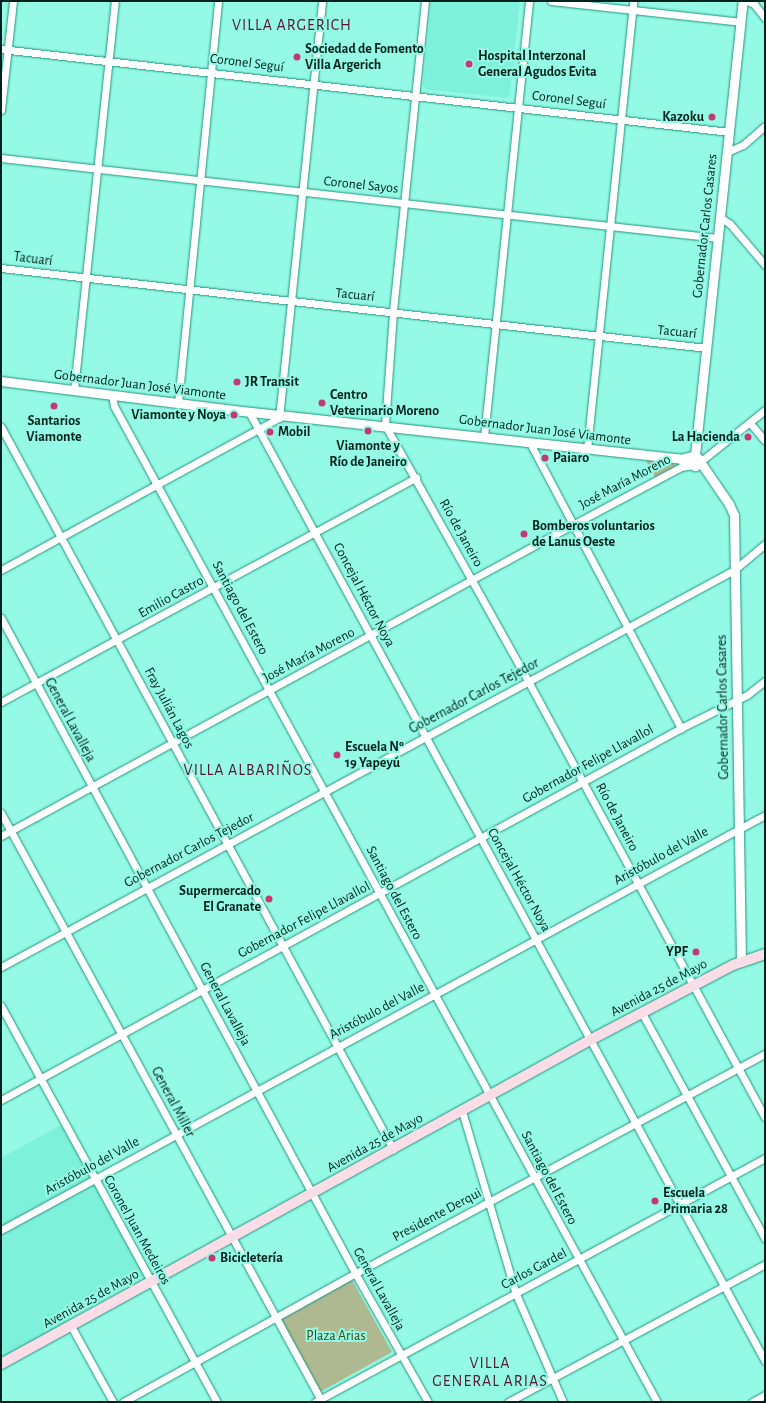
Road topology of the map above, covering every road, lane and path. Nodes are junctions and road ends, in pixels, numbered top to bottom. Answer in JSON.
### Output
{"nodes":[{"id":1,"x":13,"y":1,"type":"edge"},
{"id":2,"x":115,"y":1,"type":"edge"},
{"id":3,"x":218,"y":1,"type":"edge"},
{"id":4,"x":322,"y":1,"type":"edge"},
{"id":5,"x":425,"y":1,"type":"edge"},
{"id":6,"x":529,"y":1,"type":"edge"},
{"id":7,"x":551,"y":1,"type":"edge"},
{"id":8,"x":634,"y":1,"type":"edge"},
{"id":9,"x":743,"y":1,"type":"edge"},
{"id":10,"x":747,"y":1,"type":"edge"},
{"id":11,"x":632,"y":11,"type":"junction"},
{"id":12,"x":765,"y":18,"type":"edge"},
{"id":13,"x":740,"y":22,"type":"junction"},
{"id":14,"x":4,"y":49,"type":"edge"},
{"id":15,"x":109,"y":61,"type":"junction"},
{"id":16,"x":211,"y":72,"type":"junction"},
{"id":17,"x":314,"y":84,"type":"junction"},
{"id":18,"x":416,"y":95,"type":"junction"},
{"id":19,"x":518,"y":107,"type":"junction"},
{"id":20,"x":1,"y":110,"type":"edge"},
{"id":21,"x":621,"y":119,"type":"junction"},
{"id":22,"x":765,"y":126,"type":"edge"},
{"id":23,"x":729,"y":132,"type":"junction"},
{"id":24,"x":727,"y":152,"type":"junction"},
{"id":25,"x":1,"y":158,"type":"edge"},
{"id":26,"x":98,"y":170,"type":"junction"},
{"id":27,"x":199,"y":180,"type":"junction"},
{"id":28,"x":303,"y":192,"type":"junction"},
{"id":29,"x":404,"y":203,"type":"junction"},
{"id":30,"x":507,"y":214,"type":"junction"},
{"id":31,"x":720,"y":217,"type":"junction"},
{"id":32,"x":610,"y":226,"type":"junction"},
{"id":33,"x":718,"y":238,"type":"junction"},
{"id":34,"x":765,"y":265,"type":"edge"},
{"id":35,"x":1,"y":268,"type":"edge"},
{"id":36,"x":87,"y":278,"type":"junction"},
{"id":37,"x":189,"y":290,"type":"junction"},
{"id":38,"x":292,"y":301,"type":"junction"},
{"id":39,"x":393,"y":313,"type":"junction"},
{"id":40,"x":495,"y":324,"type":"junction"},
{"id":41,"x":598,"y":336,"type":"junction"},
{"id":42,"x":706,"y":348,"type":"junction"},
{"id":43,"x":1,"y":381,"type":"edge"},
{"id":44,"x":74,"y":390,"type":"junction"},
{"id":45,"x":112,"y":395,"type":"junction"},
{"id":46,"x":178,"y":403,"type":"junction"},
{"id":47,"x":765,"y":410,"type":"edge"},
{"id":48,"x":249,"y":412,"type":"junction"},
{"id":49,"x":281,"y":414,"type":"junction"},
{"id":50,"x":750,"y":423,"type":"junction"},
{"id":51,"x":385,"y":425,"type":"junction"},
{"id":52,"x":1,"y":427,"type":"edge"},
{"id":53,"x":259,"y":430,"type":"junction"},
{"id":54,"x":484,"y":437,"type":"junction"},
{"id":55,"x":765,"y":441,"type":"edge"},
{"id":56,"x":530,"y":443,"type":"junction"},
{"id":57,"x":587,"y":449,"type":"junction"},
{"id":58,"x":696,"y":460,"type":"junction"},
{"id":59,"x":416,"y":478,"type":"junction"},
{"id":60,"x":158,"y":485,"type":"junction"},
{"id":61,"x":574,"y":524,"type":"junction"},
{"id":62,"x":316,"y":533,"type":"junction"},
{"id":63,"x":62,"y":538,"type":"junction"},
{"id":64,"x":765,"y":544,"type":"edge"},
{"id":65,"x":1,"y":570,"type":"edge"},
{"id":66,"x":734,"y":570,"type":"junction"},
{"id":67,"x":472,"y":580,"type":"junction"},
{"id":68,"x":215,"y":588,"type":"junction"},
{"id":69,"x":1,"y":618,"type":"edge"},
{"id":70,"x":629,"y":626,"type":"junction"},
{"id":71,"x":371,"y":636,"type":"junction"},
{"id":72,"x":118,"y":641,"type":"junction"},
{"id":73,"x":765,"y":680,"type":"edge"},
{"id":74,"x":528,"y":681,"type":"junction"},
{"id":75,"x":37,"y":684,"type":"junction"},
{"id":76,"x":270,"y":691,"type":"junction"},
{"id":77,"x":738,"y":698,"type":"junction"},
{"id":78,"x":1,"y":702,"type":"edge"},
{"id":79,"x":681,"y":728,"type":"junction"},
{"id":80,"x":425,"y":737,"type":"junction"},
{"id":81,"x":173,"y":744,"type":"junction"},
{"id":82,"x":583,"y":781,"type":"junction"},
{"id":83,"x":92,"y":787,"type":"junction"},
{"id":84,"x":324,"y":792,"type":"junction"},
{"id":85,"x":1,"y":813,"type":"edge"},
{"id":86,"x":765,"y":815,"type":"edge"},
{"id":87,"x":740,"y":828,"type":"junction"},
{"id":88,"x":11,"y":831,"type":"junction"},
{"id":89,"x":1,"y":836,"type":"edge"},
{"id":90,"x":481,"y":838,"type":"junction"},
{"id":91,"x":228,"y":844,"type":"junction"},
{"id":92,"x":638,"y":883,"type":"junction"},
{"id":93,"x":147,"y":888,"type":"junction"},
{"id":94,"x":380,"y":894,"type":"junction"},
{"id":95,"x":66,"y":931,"type":"junction"},
{"id":96,"x":536,"y":939,"type":"junction"},
{"id":97,"x":283,"y":946,"type":"junction"},
{"id":98,"x":765,"y":954,"type":"edge"},
{"id":99,"x":741,"y":962,"type":"junction"},
{"id":100,"x":1,"y":967,"type":"edge"},
{"id":101,"x":694,"y":986,"type":"junction"},
{"id":102,"x":202,"y":990,"type":"junction"},
{"id":103,"x":434,"y":996,"type":"junction"},
{"id":104,"x":1,"y":1006,"type":"edge"},
{"id":105,"x":642,"y":1013,"type":"junction"},
{"id":106,"x":122,"y":1033,"type":"junction"},
{"id":107,"x":592,"y":1040,"type":"junction"},
{"id":108,"x":338,"y":1047,"type":"junction"},
{"id":109,"x":765,"y":1054,"type":"edge"},
{"id":110,"x":739,"y":1068,"type":"junction"},
{"id":111,"x":40,"y":1078,"type":"junction"},
{"id":112,"x":257,"y":1091,"type":"junction"},
{"id":113,"x":490,"y":1096,"type":"junction"},
{"id":114,"x":687,"y":1096,"type":"junction"},
{"id":115,"x":1,"y":1100,"type":"edge"},
{"id":116,"x":462,"y":1111,"type":"junction"},
{"id":117,"x":765,"y":1117,"type":"edge"},
{"id":118,"x":637,"y":1123,"type":"junction"},
{"id":119,"x":175,"y":1135,"type":"junction"},
{"id":120,"x":393,"y":1149,"type":"junction"},
{"id":121,"x":765,"y":1158,"type":"edge"},
{"id":122,"x":731,"y":1176,"type":"junction"},
{"id":123,"x":94,"y":1179,"type":"junction"},
{"id":124,"x":534,"y":1179,"type":"junction"},
{"id":125,"x":312,"y":1194,"type":"junction"},
{"id":126,"x":489,"y":1202,"type":"junction"},
{"id":127,"x":681,"y":1204,"type":"junction"},
{"id":128,"x":1,"y":1230,"type":"edge"},
{"id":129,"x":232,"y":1237,"type":"junction"},
{"id":130,"x":765,"y":1239,"type":"edge"},
{"id":131,"x":578,"y":1260,"type":"junction"},
{"id":132,"x":765,"y":1264,"type":"edge"},
{"id":133,"x":356,"y":1273,"type":"junction"},
{"id":134,"x":150,"y":1282,"type":"junction"},
{"id":135,"x":724,"y":1286,"type":"junction"},
{"id":136,"x":516,"y":1294,"type":"junction"},
{"id":137,"x":274,"y":1318,"type":"junction"},
{"id":138,"x":71,"y":1326,"type":"junction"},
{"id":139,"x":623,"y":1340,"type":"junction"},
{"id":140,"x":400,"y":1355,"type":"junction"},
{"id":141,"x":765,"y":1361,"type":"edge"},
{"id":142,"x":194,"y":1362,"type":"junction"},
{"id":143,"x":1,"y":1364,"type":"edge"},
{"id":144,"x":552,"y":1378,"type":"junction"},
{"id":145,"x":765,"y":1395,"type":"edge"},
{"id":146,"x":319,"y":1401,"type":"edge"},
{"id":147,"x":113,"y":1402,"type":"edge"},
{"id":148,"x":123,"y":1402,"type":"edge"},
{"id":149,"x":217,"y":1402,"type":"edge"},
{"id":150,"x":428,"y":1402,"type":"edge"},
{"id":151,"x":508,"y":1402,"type":"edge"},
{"id":152,"x":563,"y":1402,"type":"edge"},
{"id":153,"x":657,"y":1402,"type":"edge"},
{"id":154,"x":752,"y":1402,"type":"edge"}],
"edges":[{"from":1,"to":14,"type":"street"},
{"from":2,"to":15,"type":"street"},
{"from":3,"to":16,"type":"street"},
{"from":4,"to":17,"type":"street"},
{"from":5,"to":18,"type":"street"},
{"from":6,"to":19,"type":"street"},
{"from":7,"to":11,"type":"street"},
{"from":8,"to":11,"type":"street"},
{"from":9,"to":13,"type":"street","name":"Gobernador Carlos Casares"},
{"from":10,"to":12,"type":"street"},
{"from":11,"to":13,"type":"street"},
{"from":11,"to":21,"type":"street"},
{"from":13,"to":23,"type":"street","name":"Gobernador Carlos Casares"},
{"from":14,"to":15,"type":"street","name":"Coronel Seguí"},
{"from":14,"to":20,"type":"street"},
{"from":15,"to":16,"type":"street","name":"Coronel Seguí"},
{"from":15,"to":26,"type":"street"},
{"from":16,"to":17,"type":"street","name":"Coronel Seguí"},
{"from":16,"to":27,"type":"street"},
{"from":17,"to":18,"type":"street","name":"Coronel Seguí"},
{"from":17,"to":28,"type":"street"},
{"from":18,"to":19,"type":"street","name":"Coronel Seguí"},
{"from":18,"to":29,"type":"street"},
{"from":19,"to":21,"type":"street","name":"Coronel Seguí"},
{"from":19,"to":30,"type":"street"},
{"from":21,"to":23,"type":"street","name":"Coronel Seguí"},
{"from":21,"to":32,"type":"street"},
{"from":22,"to":24,"type":"street"},
{"from":23,"to":24,"type":"street","name":"Gobernador Carlos Casares"},
{"from":24,"to":31,"type":"street","name":"Gobernador Carlos Casares"},
{"from":25,"to":26,"type":"street","name":"Coronel Sayos"},
{"from":26,"to":27,"type":"street","name":"Coronel Sayos"},
{"from":26,"to":36,"type":"street"},
{"from":27,"to":28,"type":"street","name":"Coronel Sayos"},
{"from":27,"to":37,"type":"street"},
{"from":28,"to":29,"type":"street","name":"Coronel Sayos"},
{"from":28,"to":38,"type":"street"},
{"from":29,"to":30,"type":"street","name":"Coronel Sayos"},
{"from":29,"to":39,"type":"street"},
{"from":30,"to":32,"type":"street","name":"Coronel Sayos"},
{"from":30,"to":40,"type":"street"},
{"from":31,"to":33,"type":"street","name":"Gobernador Carlos Casares"},
{"from":31,"to":34,"type":"street"},
{"from":32,"to":33,"type":"street","name":"Coronel Sayos"},
{"from":32,"to":41,"type":"street"},
{"from":33,"to":42,"type":"street","name":"Gobernador Carlos Casares"},
{"from":35,"to":36,"type":"street","name":"Tacuarí"},
{"from":36,"to":37,"type":"street","name":"Tacuarí"},
{"from":36,"to":44,"type":"street"},
{"from":37,"to":38,"type":"street","name":"Tacuarí"},
{"from":37,"to":46,"type":"street"},
{"from":38,"to":39,"type":"street","name":"Tacuarí"},
{"from":38,"to":49,"type":"street"},
{"from":39,"to":40,"type":"street","name":"Tacuarí"},
{"from":39,"to":51,"type":"street"},
{"from":40,"to":41,"type":"street","name":"Tacuarí"},
{"from":40,"to":54,"type":"street"},
{"from":41,"to":42,"type":"street","name":"Tacuarí"},
{"from":41,"to":57,"type":"street"},
{"from":42,"to":58,"type":"street","name":"Gobernador Carlos Casares"},
{"from":43,"to":44,"type":"street","name":"Gobernador Juan José Viamonte"},
{"from":44,"to":45,"type":"street","name":"Gobernador Juan José Viamonte"},
{"from":45,"to":46,"type":"street","name":"Gobernador Juan José Viamonte"},
{"from":45,"to":60,"type":"street","name":"Santiago del Estero"},
{"from":46,"to":48,"type":"street","name":"Gobernador Juan José Viamonte"},
{"from":47,"to":50,"type":"street","name":"José María Moreno"},
{"from":48,"to":49,"type":"street","name":"Gobernador Juan José Viamonte"},
{"from":48,"to":53,"type":"street","name":"Concejal Héctor Noya"},
{"from":49,"to":51,"type":"street","name":"Gobernador Juan José Viamonte"},
{"from":49,"to":53,"type":"street"},
{"from":50,"to":55,"type":"street"},
{"from":50,"to":58,"type":"street","name":"José María Moreno"},
{"from":51,"to":54,"type":"street","name":"Gobernador Juan José Viamonte"},
{"from":51,"to":59,"type":"street","name":"Río de Janeiro"},
{"from":52,"to":63,"type":"street","name":"Fray Julián Lagos"},
{"from":53,"to":60,"type":"street"},
{"from":53,"to":62,"type":"street","name":"Concejal Héctor Noya"},
{"from":54,"to":56,"type":"street","name":"Gobernador Juan José Viamonte"},
{"from":56,"to":57,"type":"street","name":"Gobernador Juan José Viamonte"},
{"from":56,"to":61,"type":"street"},
{"from":57,"to":58,"type":"street","name":"Gobernador Juan José Viamonte"},
{"from":58,"to":61,"type":"street","name":"José María Moreno"},
{"from":58,"to":66,"type":"street","name":"Gobernador Carlos Casares"},
{"from":59,"to":62,"type":"street","name":"Emilio Castro"},
{"from":59,"to":67,"type":"street","name":"Río de Janeiro"},
{"from":60,"to":63,"type":"street"},
{"from":60,"to":68,"type":"street","name":"Santiago del Estero"},
{"from":61,"to":67,"type":"street","name":"José María Moreno"},
{"from":61,"to":70,"type":"street"},
{"from":62,"to":68,"type":"street","name":"Emilio Castro"},
{"from":62,"to":71,"type":"street","name":"Concejal Héctor Noya"},
{"from":63,"to":65,"type":"street"},
{"from":63,"to":72,"type":"street","name":"Fray Julián Lagos"},
{"from":64,"to":66,"type":"street","name":"Gobernador Carlos Tejedor"},
{"from":66,"to":70,"type":"street","name":"Gobernador Carlos Tejedor"},
{"from":66,"to":77,"type":"street","name":"Gobernador Carlos Casares"},
{"from":67,"to":71,"type":"street","name":"José María Moreno"},
{"from":67,"to":74,"type":"street","name":"Río de Janeiro"},
{"from":68,"to":72,"type":"street","name":"Emilio Castro"},
{"from":68,"to":76,"type":"street","name":"Santiago del Estero"},
{"from":69,"to":75,"type":"street","name":"General Lavalleja"},
{"from":70,"to":74,"type":"street","name":"Gobernador Carlos Tejedor"},
{"from":70,"to":79,"type":"street"},
{"from":71,"to":76,"type":"street","name":"José María Moreno"},
{"from":71,"to":80,"type":"street","name":"Concejal Héctor Noya"},
{"from":72,"to":75,"type":"street","name":"Emilio Castro"},
{"from":72,"to":81,"type":"street","name":"Fray Julián Lagos"},
{"from":73,"to":77,"type":"street","name":"Gobernador Felipe Llavallol"},
{"from":74,"to":80,"type":"street","name":"Gobernador Carlos Tejedor"},
{"from":74,"to":82,"type":"street","name":"Río de Janeiro"},
{"from":75,"to":78,"type":"street","name":"Emilio Castro"},
{"from":75,"to":83,"type":"street","name":"General Lavalleja"},
{"from":76,"to":81,"type":"street","name":"José María Moreno"},
{"from":76,"to":84,"type":"street","name":"Santiago del Estero"},
{"from":77,"to":79,"type":"street","name":"Gobernador Felipe Llavallol"},
{"from":77,"to":87,"type":"street","name":"Gobernador Carlos Casares"},
{"from":79,"to":82,"type":"street","name":"Gobernador Felipe Llavallol"},
{"from":80,"to":84,"type":"street","name":"Gobernador Carlos Tejedor"},
{"from":80,"to":90,"type":"street","name":"Concejal Héctor Noya"},
{"from":81,"to":83,"type":"street","name":"José María Moreno"},
{"from":81,"to":91,"type":"street","name":"Fray Julián Lagos"},
{"from":82,"to":90,"type":"street","name":"Gobernador Felipe Llavallol"},
{"from":82,"to":92,"type":"street","name":"Río de Janeiro"},
{"from":83,"to":88,"type":"street","name":"José María Moreno"},
{"from":83,"to":93,"type":"street","name":"General Lavalleja"},
{"from":84,"to":91,"type":"street","name":"Gobernador Carlos Tejedor"},
{"from":84,"to":94,"type":"street","name":"Santiago del Estero"},
{"from":85,"to":88,"type":"street","name":"General Miller"},
{"from":86,"to":87,"type":"street","name":"Aristóbulo del Valle"},
{"from":87,"to":92,"type":"street","name":"Aristóbulo del Valle"},
{"from":87,"to":99,"type":"street","name":"Gobernador Carlos Casares"},
{"from":88,"to":89,"type":"street","name":"José María Moreno"},
{"from":88,"to":95,"type":"street","name":"General Miller"},
{"from":90,"to":94,"type":"street","name":"Gobernador Felipe Llavallol"},
{"from":90,"to":96,"type":"street","name":"Concejal Héctor Noya"},
{"from":91,"to":93,"type":"street","name":"Gobernador Carlos Tejedor"},
{"from":91,"to":97,"type":"street","name":"Fray Julián Lagos"},
{"from":92,"to":96,"type":"street","name":"Aristóbulo del Valle"},
{"from":92,"to":101,"type":"street","name":"Río de Janeiro"},
{"from":93,"to":95,"type":"street","name":"Gobernador Carlos Tejedor"},
{"from":93,"to":102,"type":"street","name":"General Lavalleja"},
{"from":94,"to":97,"type":"street","name":"Gobernador Felipe Llavallol"},
{"from":94,"to":103,"type":"street","name":"Santiago del Estero"},
{"from":95,"to":100,"type":"street","name":"Gobernador Carlos Tejedor"},
{"from":95,"to":106,"type":"street","name":"General Miller"},
{"from":96,"to":103,"type":"street","name":"Aristóbulo del Valle"},
{"from":96,"to":107,"type":"street","name":"Concejal Héctor Noya"},
{"from":97,"to":102,"type":"street","name":"Gobernador Felipe Llavallol"},
{"from":97,"to":108,"type":"street","name":"Fray Julián Lagos"},
{"from":98,"to":99,"type":"main road","name":"Avenida 25 de Mayo"},
{"from":99,"to":101,"type":"main road","name":"Avenida 25 de Mayo"},
{"from":101,"to":105,"type":"main road","name":"Avenida 25 de Mayo"},
{"from":101,"to":110,"type":"street","name":"Río de Janeiro"},
{"from":102,"to":106,"type":"street","name":"Gobernador Felipe Llavallol"},
{"from":102,"to":112,"type":"street","name":"General Lavalleja"},
{"from":103,"to":108,"type":"street","name":"Aristóbulo del Valle"},
{"from":103,"to":113,"type":"street","name":"Santiago del Estero"},
{"from":104,"to":111,"type":"street","name":"Coronel Juan Medeiros"},
{"from":105,"to":107,"type":"main road","name":"Avenida 25 de Mayo"},
{"from":105,"to":114,"type":"street"},
{"from":106,"to":111,"type":"street","name":"Gobernador Felipe Llavallol"},
{"from":106,"to":119,"type":"street","name":"General Miller"},
{"from":107,"to":113,"type":"main road","name":"Avenida 25 de Mayo"},
{"from":107,"to":118,"type":"street","name":"Concejal Héctor Noya"},
{"from":108,"to":112,"type":"street","name":"Aristóbulo del Valle"},
{"from":108,"to":120,"type":"street","name":"Fray Julián Lagos"},
{"from":109,"to":110,"type":"street","name":"Presidente Derqui"},
{"from":110,"to":114,"type":"street","name":"Presidente Derqui"},
{"from":110,"to":117,"type":"street","name":"Río de Janeiro"},
{"from":111,"to":115,"type":"street","name":"Gobernador Felipe Llavallol"},
{"from":111,"to":123,"type":"street","name":"Coronel Juan Medeiros"},
{"from":112,"to":119,"type":"street","name":"Aristóbulo del Valle"},
{"from":112,"to":125,"type":"street","name":"General Lavalleja"},
{"from":113,"to":116,"type":"main road","name":"Avenida 25 de Mayo"},
{"from":113,"to":124,"type":"street","name":"Santiago del Estero"},
{"from":114,"to":118,"type":"street","name":"Presidente Derqui"},
{"from":114,"to":122,"type":"street"},
{"from":116,"to":120,"type":"main road","name":"Avenida 25 de Mayo"},
{"from":116,"to":126,"type":"street"},
{"from":118,"to":124,"type":"street","name":"Presidente Derqui"},
{"from":118,"to":127,"type":"street","name":"Concejal Héctor Noya"},
{"from":119,"to":123,"type":"street","name":"Aristóbulo del Valle"},
{"from":119,"to":129,"type":"street","name":"General Miller"},
{"from":120,"to":125,"type":"main road","name":"Avenida 25 de Mayo"},
{"from":121,"to":122,"type":"street","name":"Carlos Gardel"},
{"from":122,"to":127,"type":"street","name":"Carlos Gardel"},
{"from":122,"to":130,"type":"street"},
{"from":123,"to":128,"type":"street","name":"Aristóbulo del Valle"},
{"from":123,"to":134,"type":"street","name":"Coronel Juan Medeiros"},
{"from":124,"to":126,"type":"street","name":"Presidente Derqui"},
{"from":124,"to":131,"type":"street","name":"Santiago del Estero"},
{"from":125,"to":129,"type":"main road","name":"Avenida 25 de Mayo"},
{"from":125,"to":133,"type":"street","name":"General Lavalleja"},
{"from":126,"to":133,"type":"street","name":"Presidente Derqui"},
{"from":126,"to":136,"type":"street"},
{"from":127,"to":131,"type":"street","name":"Carlos Gardel"},
{"from":127,"to":135,"type":"street","name":"Concejal Héctor Noya"},
{"from":129,"to":134,"type":"main road","name":"Avenida 25 de Mayo"},
{"from":129,"to":137,"type":"street","name":"General Miller"},
{"from":131,"to":136,"type":"street","name":"Carlos Gardel"},
{"from":131,"to":139,"type":"street","name":"Santiago del Estero"},
{"from":132,"to":135,"type":"street"},
{"from":133,"to":137,"type":"street","name":"Presidente Derqui"},
{"from":133,"to":140,"type":"street","name":"General Lavalleja"},
{"from":134,"to":138,"type":"main road","name":"Avenida 25 de Mayo"},
{"from":134,"to":142,"type":"street","name":"Coronel Juan Medeiros"},
{"from":135,"to":139,"type":"street"},
{"from":135,"to":141,"type":"street","name":"Concejal Héctor Noya"},
{"from":136,"to":140,"type":"street","name":"Carlos Gardel"},
{"from":136,"to":144,"type":"street"},
{"from":137,"to":142,"type":"street","name":"Presidente Derqui"},
{"from":137,"to":146,"type":"street","name":"General Miller"},
{"from":138,"to":143,"type":"main road","name":"Avenida 25 de Mayo"},
{"from":138,"to":147,"type":"street"},
{"from":139,"to":144,"type":"street"},
{"from":139,"to":153,"type":"street","name":"Santiago del Estero"},
{"from":140,"to":146,"type":"street","name":"Carlos Gardel"},
{"from":140,"to":150,"type":"street","name":"General Lavalleja"},
{"from":142,"to":148,"type":"street","name":"Presidente Derqui"},
{"from":142,"to":149,"type":"street","name":"Coronel Juan Medeiros"},
{"from":144,"to":151,"type":"street"},
{"from":144,"to":152,"type":"street"},
{"from":145,"to":154,"type":"street"}]}
